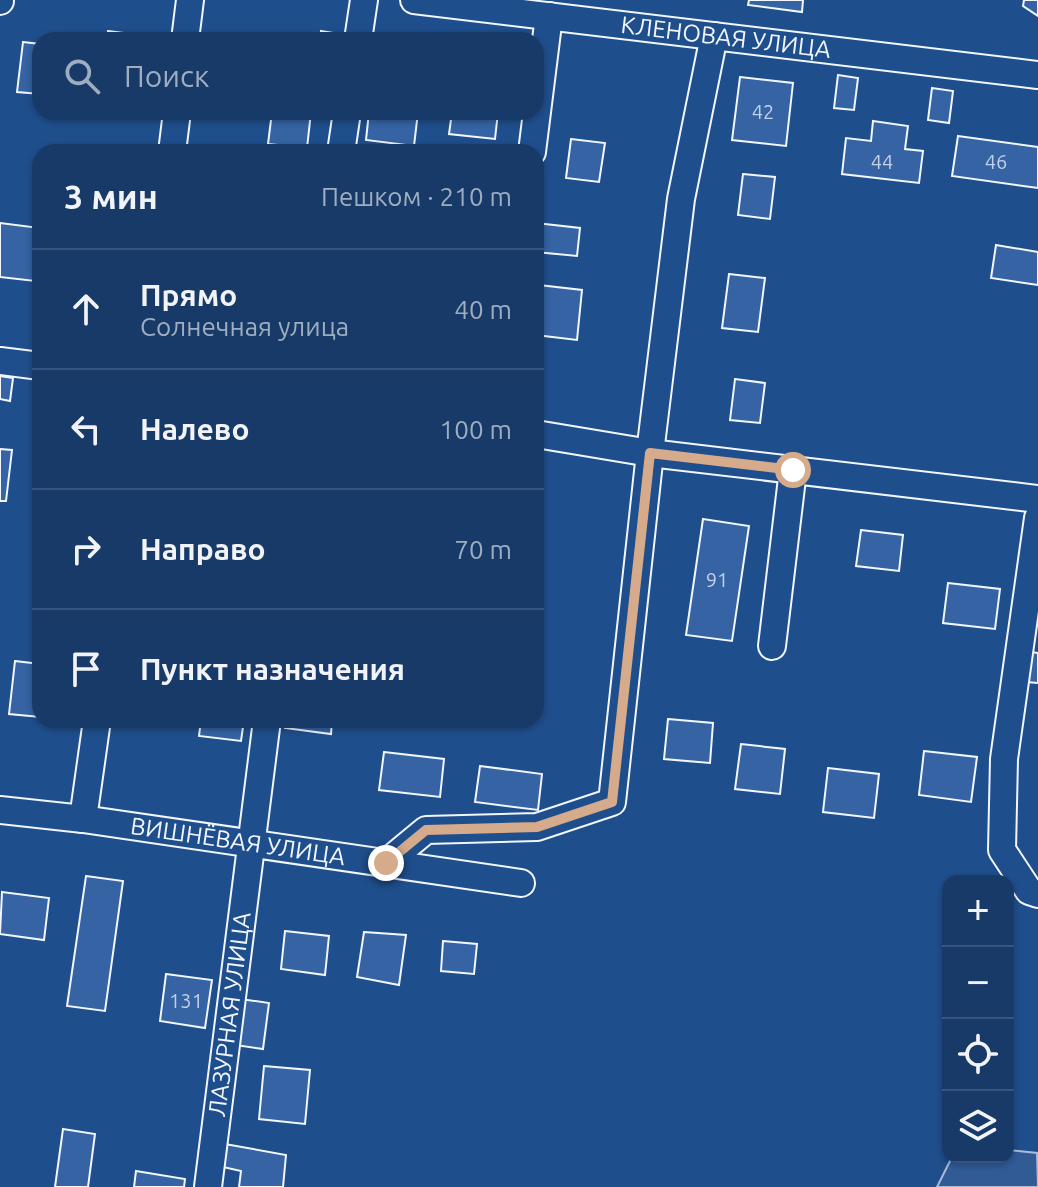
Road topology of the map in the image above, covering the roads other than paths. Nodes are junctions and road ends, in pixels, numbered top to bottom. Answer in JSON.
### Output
{"nodes":[{"id":1,"x":190,"y":0,"type":"edge"},
{"id":2,"x":364,"y":0,"type":"edge"},
{"id":3,"x":414,"y":0,"type":"edge"},
{"id":4,"x":549,"y":16,"type":"junction"},
{"id":5,"x":186,"y":32,"type":"edge"},
{"id":6,"x":359,"y":32,"type":"edge"},
{"id":7,"x":714,"y":36,"type":"junction"},
{"id":8,"x":544,"y":56,"type":"edge"},
{"id":9,"x":1038,"y":75,"type":"edge"},
{"id":10,"x":176,"y":120,"type":"edge"},
{"id":11,"x":346,"y":120,"type":"edge"},
{"id":12,"x":536,"y":120,"type":"edge"},
{"id":13,"x":173,"y":144,"type":"edge"},
{"id":14,"x":342,"y":144,"type":"edge"},
{"id":15,"x":533,"y":144,"type":"edge"},
{"id":16,"x":0,"y":361,"type":"edge"},
{"id":17,"x":32,"y":365,"type":"edge"},
{"id":18,"x":544,"y":435,"type":"edge"},
{"id":19,"x":650,"y":453,"type":"junction"},
{"id":20,"x":793,"y":470,"type":"junction"},
{"id":21,"x":1038,"y":499,"type":"edge"},
{"id":22,"x":1038,"y":518,"type":"edge"},
{"id":23,"x":772,"y":646,"type":"dead end"},
{"id":24,"x":96,"y":728,"type":"edge"},
{"id":25,"x":266,"y":728,"type":"edge"},
{"id":26,"x":0,"y":810,"type":"edge"},
{"id":27,"x":83,"y":819,"type":"junction"},
{"id":28,"x":253,"y":843,"type":"junction"},
{"id":29,"x":386,"y":863,"type":"junction"},
{"id":30,"x":521,"y":883,"type":"dead end"},
{"id":31,"x":1038,"y":894,"type":"edge"},
{"id":32,"x":208,"y":1187,"type":"edge"}],
"edges":[{"from":1,"to":5,"type":"street"},
{"from":2,"to":6,"type":"street"},
{"from":3,"to":4,"type":"street","name":"КЛЕНОВАЯ УЛИЦА"},
{"from":4,"to":7,"type":"street","name":"КЛЕНОВАЯ УЛИЦА"},
{"from":4,"to":8,"type":"street"},
{"from":7,"to":9,"type":"street","name":"КЛЕНОВАЯ УЛИЦА"},
{"from":7,"to":19,"type":"street"},
{"from":10,"to":13,"type":"street"},
{"from":11,"to":14,"type":"street"},
{"from":12,"to":15,"type":"street"},
{"from":16,"to":17,"type":"street"},
{"from":18,"to":19,"type":"street"},
{"from":19,"to":20,"type":"street"},
{"from":19,"to":29,"type":"street"},
{"from":20,"to":21,"type":"street"},
{"from":20,"to":23,"type":"street"},
{"from":22,"to":31,"type":"street"},
{"from":24,"to":27,"type":"street"},
{"from":25,"to":28,"type":"street","name":"ЛАЗУРНАЯ УЛИЦА"},
{"from":26,"to":27,"type":"street","name":"ВИШНЁВАЯ УЛИЦА"},
{"from":27,"to":28,"type":"street","name":"ВИШНЁВАЯ УЛИЦА"},
{"from":28,"to":29,"type":"street","name":"ВИШНЁВАЯ УЛИЦА"},
{"from":28,"to":32,"type":"street","name":"ЛАЗУРНАЯ УЛИЦА"},
{"from":29,"to":30,"type":"street","name":"ВИШНЁВАЯ УЛИЦА"}]}
